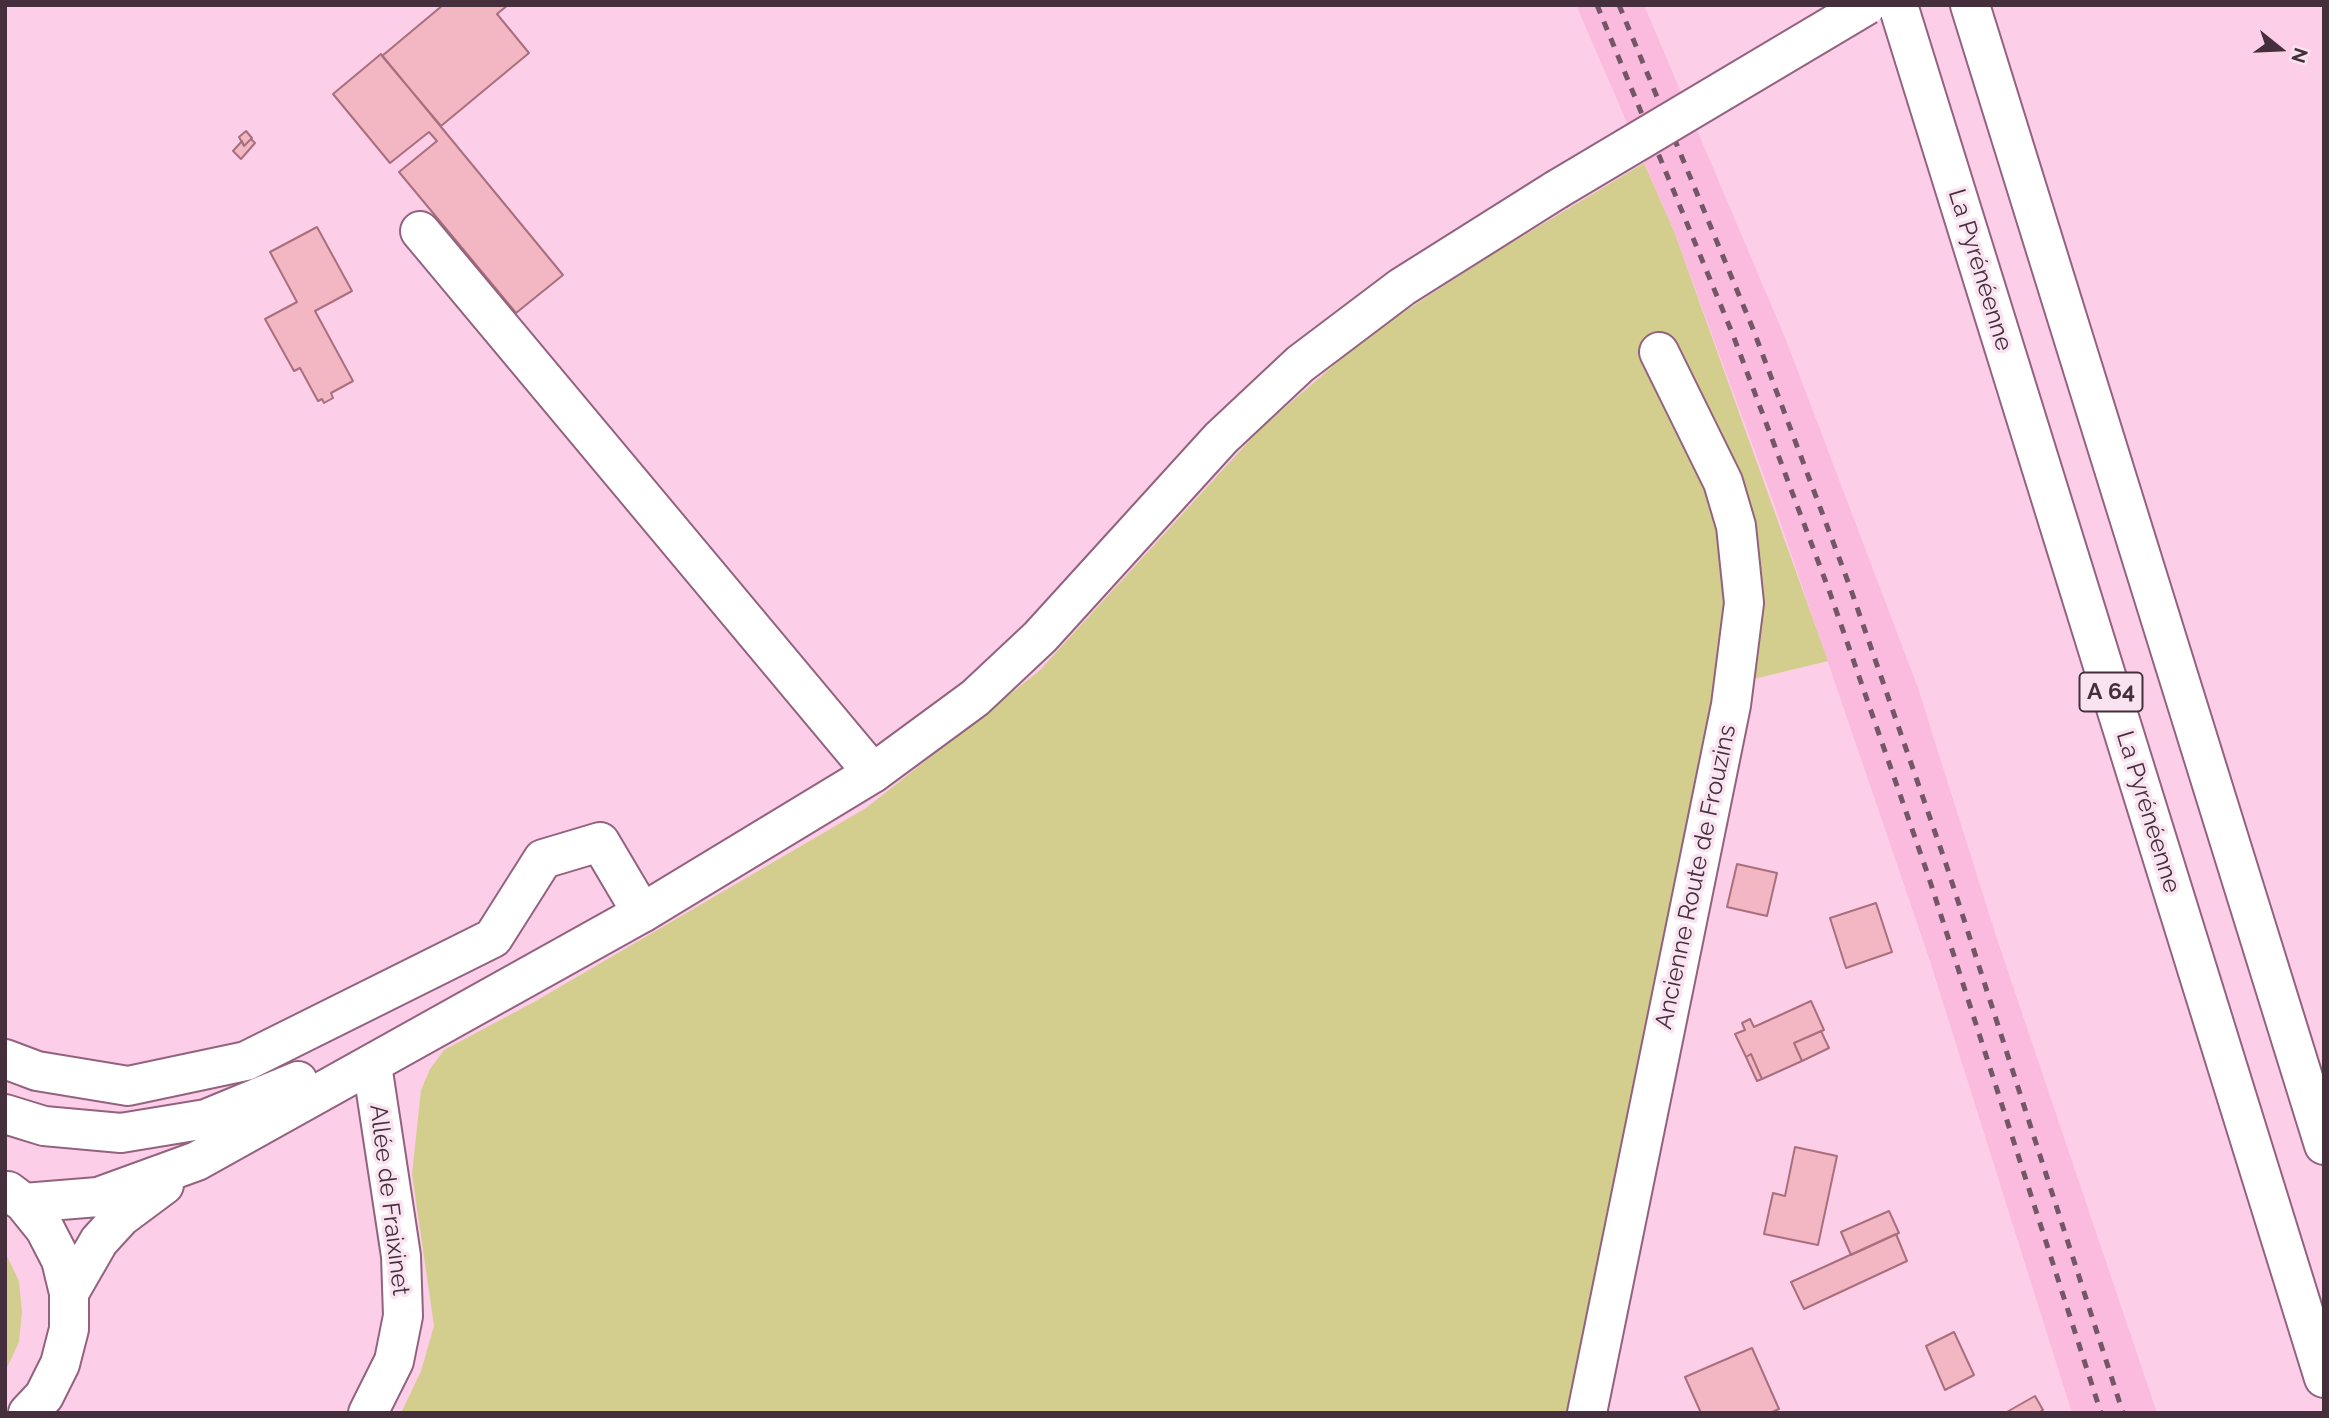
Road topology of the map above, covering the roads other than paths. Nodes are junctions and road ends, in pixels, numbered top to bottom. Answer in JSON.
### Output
{"nodes":[{"id":1,"x":1867,"y":5,"type":"edge"},
{"id":2,"x":1898,"y":5,"type":"edge"},
{"id":3,"x":1970,"y":5,"type":"edge"},
{"id":4,"x":421,"y":231,"type":"dead end"},
{"id":5,"x":1659,"y":352,"type":"dead end"},
{"id":6,"x":873,"y":773,"type":"junction"},
{"id":7,"x":642,"y":912,"type":"junction"},
{"id":8,"x":5,"y":1059,"type":"edge"},
{"id":9,"x":372,"y":1065,"type":"junction"},
{"id":10,"x":5,"y":1114,"type":"edge"},
{"id":11,"x":2324,"y":1145,"type":"edge"},
{"id":12,"x":197,"y":1161,"type":"junction"},
{"id":13,"x":15,"y":1196,"type":"edge"},
{"id":14,"x":69,"y":1293,"type":"junction"},
{"id":15,"x":2324,"y":1378,"type":"edge"},
{"id":16,"x":38,"y":1407,"type":"edge"},
{"id":17,"x":368,"y":1413,"type":"edge"},
{"id":18,"x":1587,"y":1413,"type":"edge"}],
"edges":[{"from":1,"to":6,"type":"main road","bridge":true},
{"from":2,"to":15,"type":"main road","name":"La Pyrénéenne","number":"A 64"},
{"from":3,"to":11,"type":"main road","number":"A 64"},
{"from":4,"to":6,"type":"main road"},
{"from":5,"to":18,"type":"main road","name":"Ancienne Route de Frouzins"},
{"from":6,"to":7,"type":"main road"},
{"from":7,"to":8,"type":"main road"},
{"from":7,"to":9,"type":"main road"},
{"from":9,"to":10,"type":"main road"},
{"from":9,"to":12,"type":"main road"},
{"from":9,"to":17,"type":"main road","name":"Allée de Fraixinet"},
{"from":12,"to":13,"type":"main road"},
{"from":12,"to":14,"type":"main road"},
{"from":13,"to":14,"type":"main road"},
{"from":14,"to":16,"type":"main road"}]}
